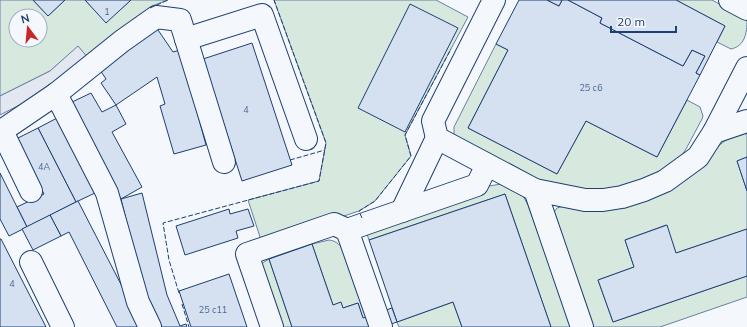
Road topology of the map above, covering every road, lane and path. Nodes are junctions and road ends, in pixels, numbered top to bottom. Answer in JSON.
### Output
{"nodes":[{"id":1,"x":494,"y":0,"type":"edge"},
{"id":2,"x":730,"y":0,"type":"edge"},
{"id":3,"x":747,"y":8,"type":"edge"},
{"id":4,"x":186,"y":39,"type":"junction"},
{"id":5,"x":747,"y":68,"type":"edge"},
{"id":6,"x":56,"y":94,"type":"junction"},
{"id":7,"x":747,"y":121,"type":"edge"},
{"id":8,"x":1,"y":132,"type":"edge"},
{"id":9,"x":714,"y":132,"type":"junction"},
{"id":10,"x":437,"y":138,"type":"junction"},
{"id":11,"x":306,"y":139,"type":"dead end"},
{"id":12,"x":224,"y":162,"type":"dead end"},
{"id":13,"x":487,"y":165,"type":"junction"},
{"id":14,"x":535,"y":190,"type":"junction"},
{"id":15,"x":31,"y":191,"type":"dead end"},
{"id":16,"x":402,"y":211,"type":"junction"},
{"id":17,"x":347,"y":230,"type":"junction"},
{"id":18,"x":31,"y":262,"type":"dead end"},
{"id":19,"x":63,"y":327,"type":"edge"},
{"id":20,"x":150,"y":327,"type":"edge"},
{"id":21,"x":272,"y":327,"type":"edge"},
{"id":22,"x":381,"y":327,"type":"edge"},
{"id":23,"x":582,"y":327,"type":"edge"}],
"edges":[{"from":1,"to":10,"type":"lane"},
{"from":2,"to":3,"type":"lane"},
{"from":4,"to":6,"type":"lane"},
{"from":4,"to":11,"type":"lane"},
{"from":4,"to":12,"type":"lane"},
{"from":5,"to":9,"type":"lane"},
{"from":6,"to":8,"type":"lane"},
{"from":6,"to":20,"type":"lane"},
{"from":7,"to":9,"type":"lane"},
{"from":8,"to":15,"type":"lane"},
{"from":9,"to":14,"type":"lane"},
{"from":10,"to":13,"type":"lane"},
{"from":10,"to":16,"type":"lane"},
{"from":13,"to":14,"type":"lane"},
{"from":13,"to":16,"type":"lane"},
{"from":14,"to":23,"type":"lane"},
{"from":16,"to":17,"type":"lane"},
{"from":17,"to":21,"type":"lane"},
{"from":17,"to":22,"type":"lane"},
{"from":18,"to":19,"type":"lane"}]}
